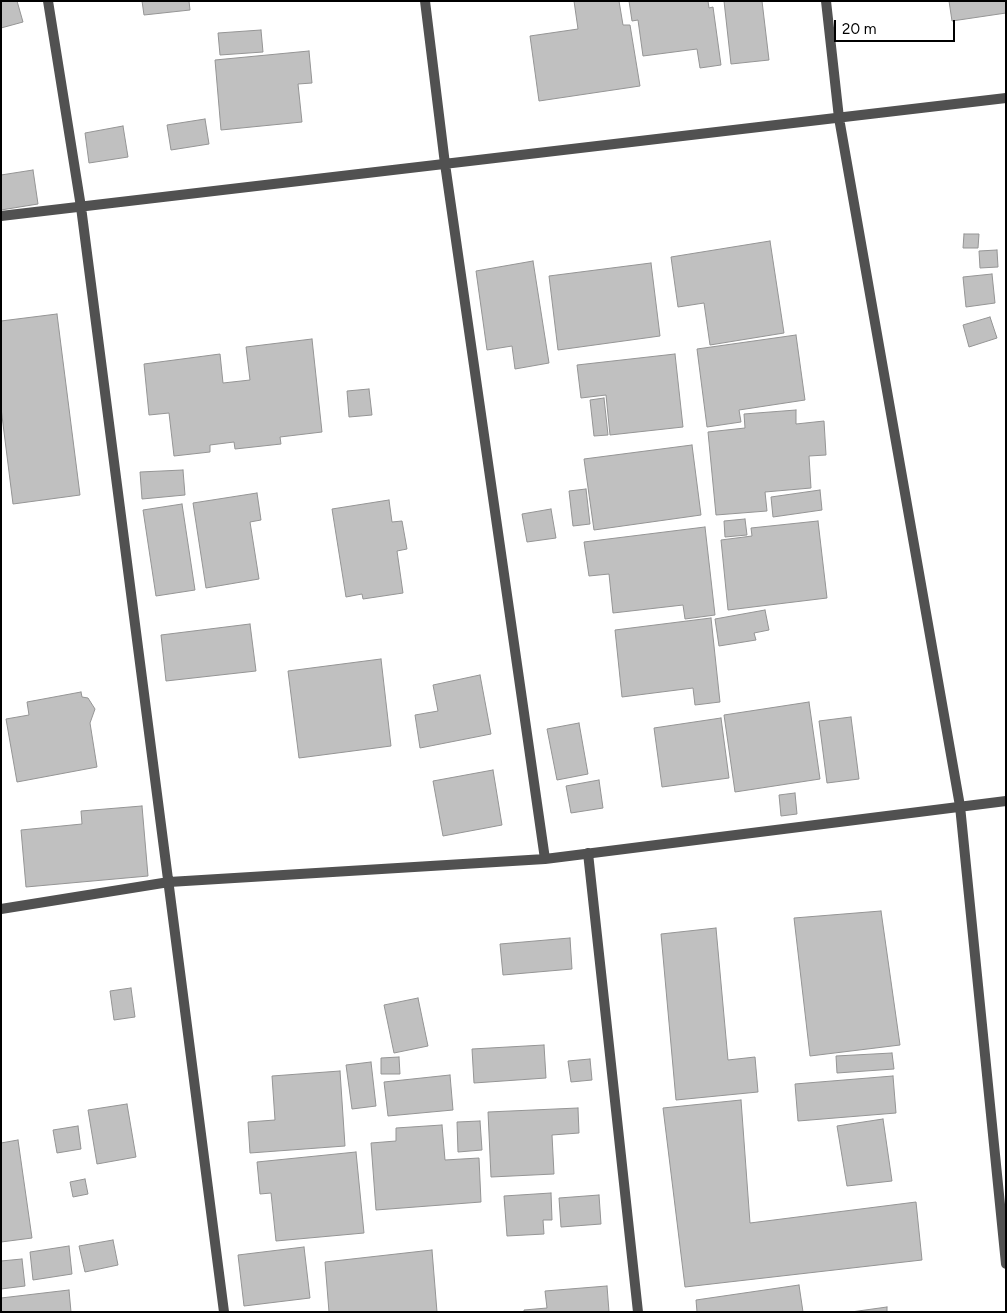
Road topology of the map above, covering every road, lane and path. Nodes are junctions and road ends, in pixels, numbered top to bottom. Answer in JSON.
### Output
{"nodes":[{"id":1,"x":48,"y":1,"type":"edge"},
{"id":2,"x":425,"y":1,"type":"edge"},
{"id":3,"x":826,"y":1,"type":"edge"},
{"id":4,"x":1006,"y":98,"type":"edge"},
{"id":5,"x":839,"y":118,"type":"junction"},
{"id":6,"x":445,"y":164,"type":"junction"},
{"id":7,"x":81,"y":206,"type":"junction"},
{"id":8,"x":1,"y":216,"type":"edge"},
{"id":9,"x":1006,"y":802,"type":"edge"},
{"id":10,"x":960,"y":806,"type":"junction"},
{"id":11,"x":588,"y":853,"type":"junction"},
{"id":12,"x":545,"y":859,"type":"junction"},
{"id":13,"x":169,"y":882,"type":"junction"},
{"id":14,"x":1,"y":909,"type":"edge"},
{"id":15,"x":1006,"y":1264,"type":"edge"},
{"id":16,"x":224,"y":1312,"type":"edge"},
{"id":17,"x":638,"y":1312,"type":"edge"}],
"edges":[{"from":1,"to":7,"type":"street"},
{"from":2,"to":6,"type":"street"},
{"from":3,"to":5,"type":"street"},
{"from":4,"to":5,"type":"street"},
{"from":5,"to":6,"type":"street"},
{"from":5,"to":10,"type":"street"},
{"from":6,"to":7,"type":"street"},
{"from":6,"to":12,"type":"street"},
{"from":7,"to":8,"type":"street"},
{"from":7,"to":13,"type":"street"},
{"from":9,"to":10,"type":"street"},
{"from":10,"to":11,"type":"street"},
{"from":10,"to":15,"type":"street"},
{"from":11,"to":12,"type":"street"},
{"from":11,"to":17,"type":"street"},
{"from":12,"to":13,"type":"street"},
{"from":13,"to":14,"type":"street"},
{"from":13,"to":16,"type":"street"}]}
